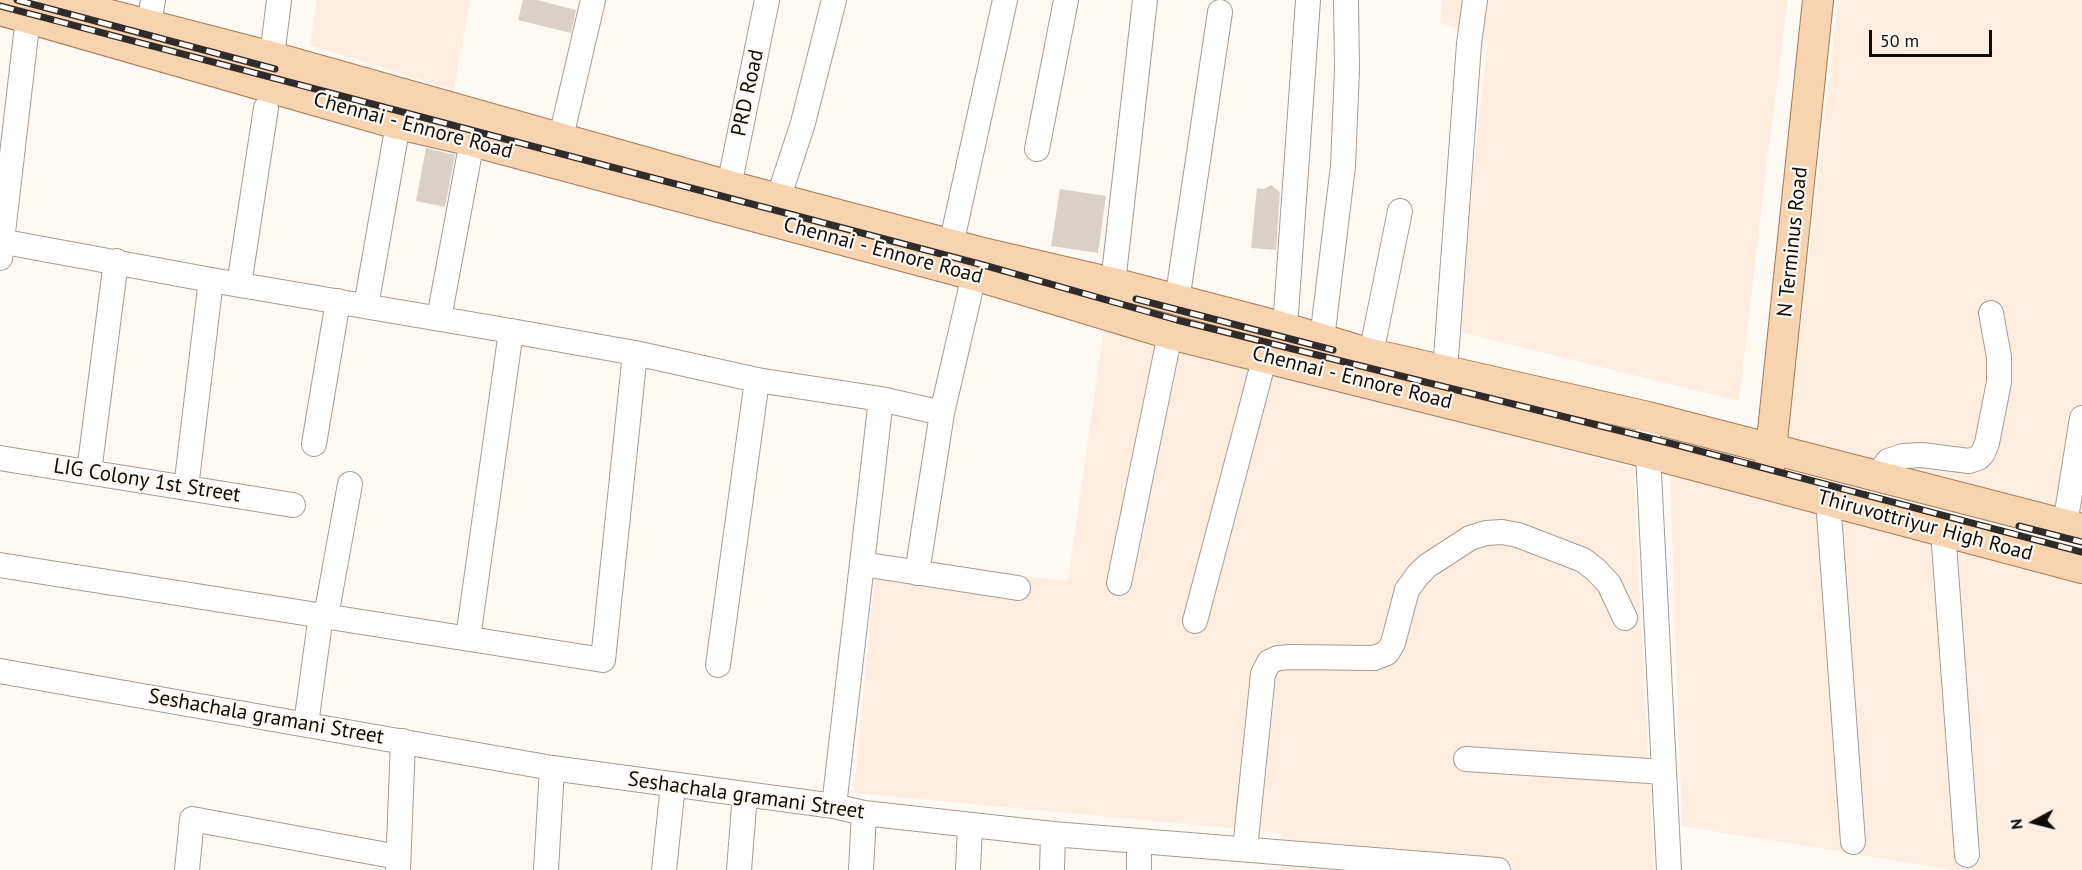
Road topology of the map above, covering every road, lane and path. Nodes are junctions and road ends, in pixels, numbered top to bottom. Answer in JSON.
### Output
{"nodes":[{"id":1,"x":279,"y":0,"type":"edge"},
{"id":2,"x":593,"y":0,"type":"edge"},
{"id":3,"x":767,"y":0,"type":"edge"},
{"id":4,"x":834,"y":0,"type":"edge"},
{"id":5,"x":1005,"y":0,"type":"edge"},
{"id":6,"x":1066,"y":0,"type":"edge"},
{"id":7,"x":1145,"y":0,"type":"edge"},
{"id":8,"x":1308,"y":0,"type":"edge"},
{"id":9,"x":1346,"y":0,"type":"edge"},
{"id":10,"x":1475,"y":0,"type":"edge"},
{"id":11,"x":1818,"y":0,"type":"edge"},
{"id":12,"x":37,"y":6,"type":"edge"},
{"id":13,"x":0,"y":10,"type":"edge"},
{"id":14,"x":151,"y":12,"type":"edge"},
{"id":15,"x":1220,"y":12,"type":"dead end"},
{"id":16,"x":272,"y":57,"type":"junction"},
{"id":17,"x":266,"y":108,"type":"dead end"},
{"id":18,"x":398,"y":124,"type":"junction"},
{"id":19,"x":561,"y":137,"type":"junction"},
{"id":20,"x":472,"y":141,"type":"junction"},
{"id":21,"x":1037,"y":149,"type":"dead end"},
{"id":22,"x":729,"y":186,"type":"junction"},
{"id":23,"x":778,"y":199,"type":"junction"},
{"id":24,"x":1400,"y":211,"type":"dead end"},
{"id":25,"x":951,"y":244,"type":"junction"},
{"id":26,"x":1,"y":247,"type":"edge"},
{"id":27,"x":116,"y":261,"type":"junction"},
{"id":28,"x":974,"y":275,"type":"junction"},
{"id":29,"x":211,"y":280,"type":"junction"},
{"id":30,"x":1113,"y":283,"type":"junction"},
{"id":31,"x":239,"y":285,"type":"junction"},
{"id":32,"x":338,"y":301,"type":"junction"},
{"id":33,"x":1177,"y":301,"type":"junction"},
{"id":34,"x":366,"y":306,"type":"junction"},
{"id":35,"x":1991,"y":313,"type":"dead end"},
{"id":36,"x":439,"y":318,"type":"junction"},
{"id":37,"x":1285,"y":327,"type":"junction"},
{"id":38,"x":511,"y":331,"type":"junction"},
{"id":39,"x":1170,"y":334,"type":"junction"},
{"id":40,"x":1322,"y":339,"type":"junction"},
{"id":41,"x":635,"y":353,"type":"junction"},
{"id":42,"x":1371,"y":354,"type":"junction"},
{"id":43,"x":1265,"y":356,"type":"junction"},
{"id":44,"x":1445,"y":371,"type":"junction"},
{"id":45,"x":757,"y":380,"type":"junction"},
{"id":46,"x":881,"y":399,"type":"junction"},
{"id":47,"x":942,"y":413,"type":"junction"},
{"id":48,"x":1648,"y":417,"type":"junction"},
{"id":49,"x":2082,"y":418,"type":"edge"},
{"id":50,"x":314,"y":444,"type":"dead end"},
{"id":51,"x":1771,"y":450,"type":"junction"},
{"id":52,"x":1648,"y":453,"type":"junction"},
{"id":53,"x":0,"y":458,"type":"edge"},
{"id":54,"x":89,"y":472,"type":"junction"},
{"id":55,"x":1877,"y":476,"type":"junction"},
{"id":56,"x":350,"y":484,"type":"dead end"},
{"id":57,"x":1767,"y":484,"type":"junction"},
{"id":58,"x":186,"y":488,"type":"junction"},
{"id":59,"x":1828,"y":501,"type":"junction"},
{"id":60,"x":293,"y":505,"type":"dead end"},
{"id":61,"x":2074,"y":527,"type":"edge"},
{"id":62,"x":1943,"y":531,"type":"junction"},
{"id":63,"x":862,"y":564,"type":"junction"},
{"id":64,"x":0,"y":565,"type":"edge"},
{"id":65,"x":2082,"y":568,"type":"edge"},
{"id":66,"x":917,"y":573,"type":"junction"},
{"id":67,"x":1119,"y":583,"type":"dead end"},
{"id":68,"x":1018,"y":588,"type":"dead end"},
{"id":69,"x":323,"y":616,"type":"junction"},
{"id":70,"x":1625,"y":618,"type":"dead end"},
{"id":71,"x":1195,"y":621,"type":"dead end"},
{"id":72,"x":468,"y":638,"type":"junction"},
{"id":73,"x":718,"y":665,"type":"dead end"},
{"id":74,"x":0,"y":671,"type":"edge"},
{"id":75,"x":306,"y":724,"type":"junction"},
{"id":76,"x":403,"y":741,"type":"junction"},
{"id":77,"x":1466,"y":759,"type":"dead end"},
{"id":78,"x":552,"y":768,"type":"junction"},
{"id":79,"x":1664,"y":772,"type":"junction"},
{"id":80,"x":673,"y":785,"type":"junction"},
{"id":81,"x":745,"y":794,"type":"junction"},
{"id":82,"x":834,"y":806,"type":"junction"},
{"id":83,"x":864,"y":813,"type":"junction"},
{"id":84,"x":970,"y":826,"type":"junction"},
{"id":85,"x":1053,"y":834,"type":"junction"},
{"id":86,"x":1139,"y":841,"type":"junction"},
{"id":87,"x":1853,"y":842,"type":"dead end"},
{"id":88,"x":1967,"y":855,"type":"dead end"},
{"id":89,"x":1232,"y":856,"type":"edge"},
{"id":90,"x":398,"y":863,"type":"edge"},
{"id":91,"x":187,"y":870,"type":"edge"},
{"id":92,"x":546,"y":870,"type":"edge"},
{"id":93,"x":664,"y":870,"type":"edge"},
{"id":94,"x":739,"y":870,"type":"edge"},
{"id":95,"x":861,"y":870,"type":"edge"},
{"id":96,"x":968,"y":870,"type":"edge"},
{"id":97,"x":1052,"y":870,"type":"edge"},
{"id":98,"x":1139,"y":870,"type":"edge"},
{"id":99,"x":1498,"y":870,"type":"edge"},
{"id":100,"x":1669,"y":870,"type":"edge"}],
"edges":[{"from":1,"to":16,"type":"street"},
{"from":2,"to":19,"type":"street"},
{"from":3,"to":22,"type":"street","name":"PRD Road"},
{"from":4,"to":23,"type":"street"},
{"from":5,"to":25,"type":"street"},
{"from":6,"to":21,"type":"street"},
{"from":7,"to":30,"type":"street"},
{"from":8,"to":37,"type":"street"},
{"from":9,"to":40,"type":"street"},
{"from":10,"to":44,"type":"street"},
{"from":11,"to":51,"type":"main road","name":"N Terminus Road"},
{"from":12,"to":13,"type":"main road","name":"Chennai - Ennore Road"},
{"from":12,"to":14,"type":"main road","name":"Chennai - Ennore Road"},
{"from":12,"to":18,"type":"main road","name":"Chennai - Ennore Road"},
{"from":12,"to":26,"type":"street"},
{"from":14,"to":16,"type":"main road","name":"Chennai - Ennore Road"},
{"from":15,"to":33,"type":"street"},
{"from":16,"to":19,"type":"main road","name":"Chennai - Ennore Road"},
{"from":17,"to":31,"type":"street"},
{"from":18,"to":20,"type":"main road","name":"Chennai - Ennore Road"},
{"from":18,"to":34,"type":"street"},
{"from":19,"to":22,"type":"main road","name":"Chennai - Ennore Road"},
{"from":20,"to":28,"type":"main road","name":"Chennai - Ennore Road"},
{"from":20,"to":36,"type":"street"},
{"from":22,"to":23,"type":"main road","name":"Chennai - Ennore Road"},
{"from":23,"to":25,"type":"main road","name":"Chennai - Ennore Road"},
{"from":24,"to":42,"type":"street"},
{"from":25,"to":30,"type":"main road","name":"Chennai - Ennore Road"},
{"from":26,"to":27,"type":"street"},
{"from":27,"to":29,"type":"street"},
{"from":27,"to":54,"type":"street"},
{"from":28,"to":39,"type":"main road","name":"Chennai - Ennore Road"},
{"from":28,"to":47,"type":"street"},
{"from":29,"to":31,"type":"street"},
{"from":29,"to":58,"type":"street"},
{"from":30,"to":33,"type":"main road","name":"Chennai - Ennore Road"},
{"from":31,"to":32,"type":"street"},
{"from":32,"to":34,"type":"street"},
{"from":32,"to":50,"type":"street"},
{"from":33,"to":37,"type":"main road","name":"Chennai - Ennore Road"},
{"from":34,"to":36,"type":"street"},
{"from":35,"to":55,"type":"street"},
{"from":36,"to":38,"type":"street"},
{"from":37,"to":40,"type":"main road","name":"Chennai - Ennore Road"},
{"from":38,"to":41,"type":"street"},
{"from":38,"to":72,"type":"street"},
{"from":39,"to":43,"type":"main road","name":"Chennai - Ennore Road"},
{"from":39,"to":67,"type":"street"},
{"from":40,"to":42,"type":"main road","name":"Chennai - Ennore Road"},
{"from":41,"to":45,"type":"street"},
{"from":41,"to":72,"type":"street"},
{"from":42,"to":44,"type":"main road","name":"Chennai - Ennore Road"},
{"from":43,"to":52,"type":"main road","name":"Chennai - Ennore Road"},
{"from":43,"to":71,"type":"street"},
{"from":44,"to":48,"type":"main road","name":"Chennai - Ennore Road"},
{"from":45,"to":46,"type":"street"},
{"from":45,"to":73,"type":"street"},
{"from":46,"to":47,"type":"street"},
{"from":46,"to":63,"type":"street"},
{"from":47,"to":66,"type":"street"},
{"from":48,"to":51,"type":"main road","name":"Chennai - Ennore Road"},
{"from":48,"to":52,"type":"street"},
{"from":49,"to":61,"type":"street"},
{"from":51,"to":55,"type":"main road","name":"Thiruvottriyur High Road"},
{"from":51,"to":57,"type":"main road","name":"N Terminus Road"},
{"from":52,"to":57,"type":"main road","name":"Chennai - Ennore Road"},
{"from":52,"to":79,"type":"street"},
{"from":53,"to":54,"type":"street","name":"LIG Colony 1st Street"},
{"from":54,"to":58,"type":"street","name":"LIG Colony 1st Street"},
{"from":55,"to":61,"type":"main road","name":"Thiruvottriyur High Road"},
{"from":56,"to":69,"type":"street"},
{"from":57,"to":59,"type":"main road","name":"Thiruvottriyur High Road"},
{"from":58,"to":60,"type":"street","name":"LIG Colony 1st Street"},
{"from":59,"to":62,"type":"main road","name":"Thiruvottriyur High Road"},
{"from":59,"to":87,"type":"street"},
{"from":62,"to":65,"type":"main road","name":"Thiruvottriyur High Road"},
{"from":62,"to":88,"type":"street"},
{"from":63,"to":66,"type":"street"},
{"from":63,"to":82,"type":"street"},
{"from":64,"to":69,"type":"street"},
{"from":66,"to":68,"type":"street"},
{"from":69,"to":72,"type":"street"},
{"from":69,"to":75,"type":"street"},
{"from":70,"to":89,"type":"street"},
{"from":74,"to":75,"type":"street","name":"Seshachala gramani Street"},
{"from":75,"to":76,"type":"street","name":"Seshachala gramani Street"},
{"from":76,"to":78,"type":"street","name":"Seshachala gramani Street"},
{"from":76,"to":90,"type":"street"},
{"from":77,"to":79,"type":"street"},
{"from":78,"to":80,"type":"street","name":"Seshachala gramani Street"},
{"from":78,"to":92,"type":"street"},
{"from":79,"to":100,"type":"street"},
{"from":80,"to":81,"type":"street","name":"Seshachala gramani Street"},
{"from":80,"to":93,"type":"street"},
{"from":81,"to":82,"type":"street","name":"Seshachala gramani Street"},
{"from":81,"to":94,"type":"street"},
{"from":82,"to":83,"type":"street","name":"Seshachala gramani Street"},
{"from":83,"to":84,"type":"street","name":"Seshachala gramani Street"},
{"from":83,"to":95,"type":"street"},
{"from":84,"to":85,"type":"street","name":"Seshachala gramani Street"},
{"from":84,"to":96,"type":"street"},
{"from":85,"to":86,"type":"street","name":"Seshachala gramani Street"},
{"from":85,"to":97,"type":"street"},
{"from":86,"to":89,"type":"street","name":"Seshachala gramani Street"},
{"from":86,"to":98,"type":"street"},
{"from":89,"to":99,"type":"street","name":"Seshachala gramani Street"},
{"from":90,"to":91,"type":"street"}]}
